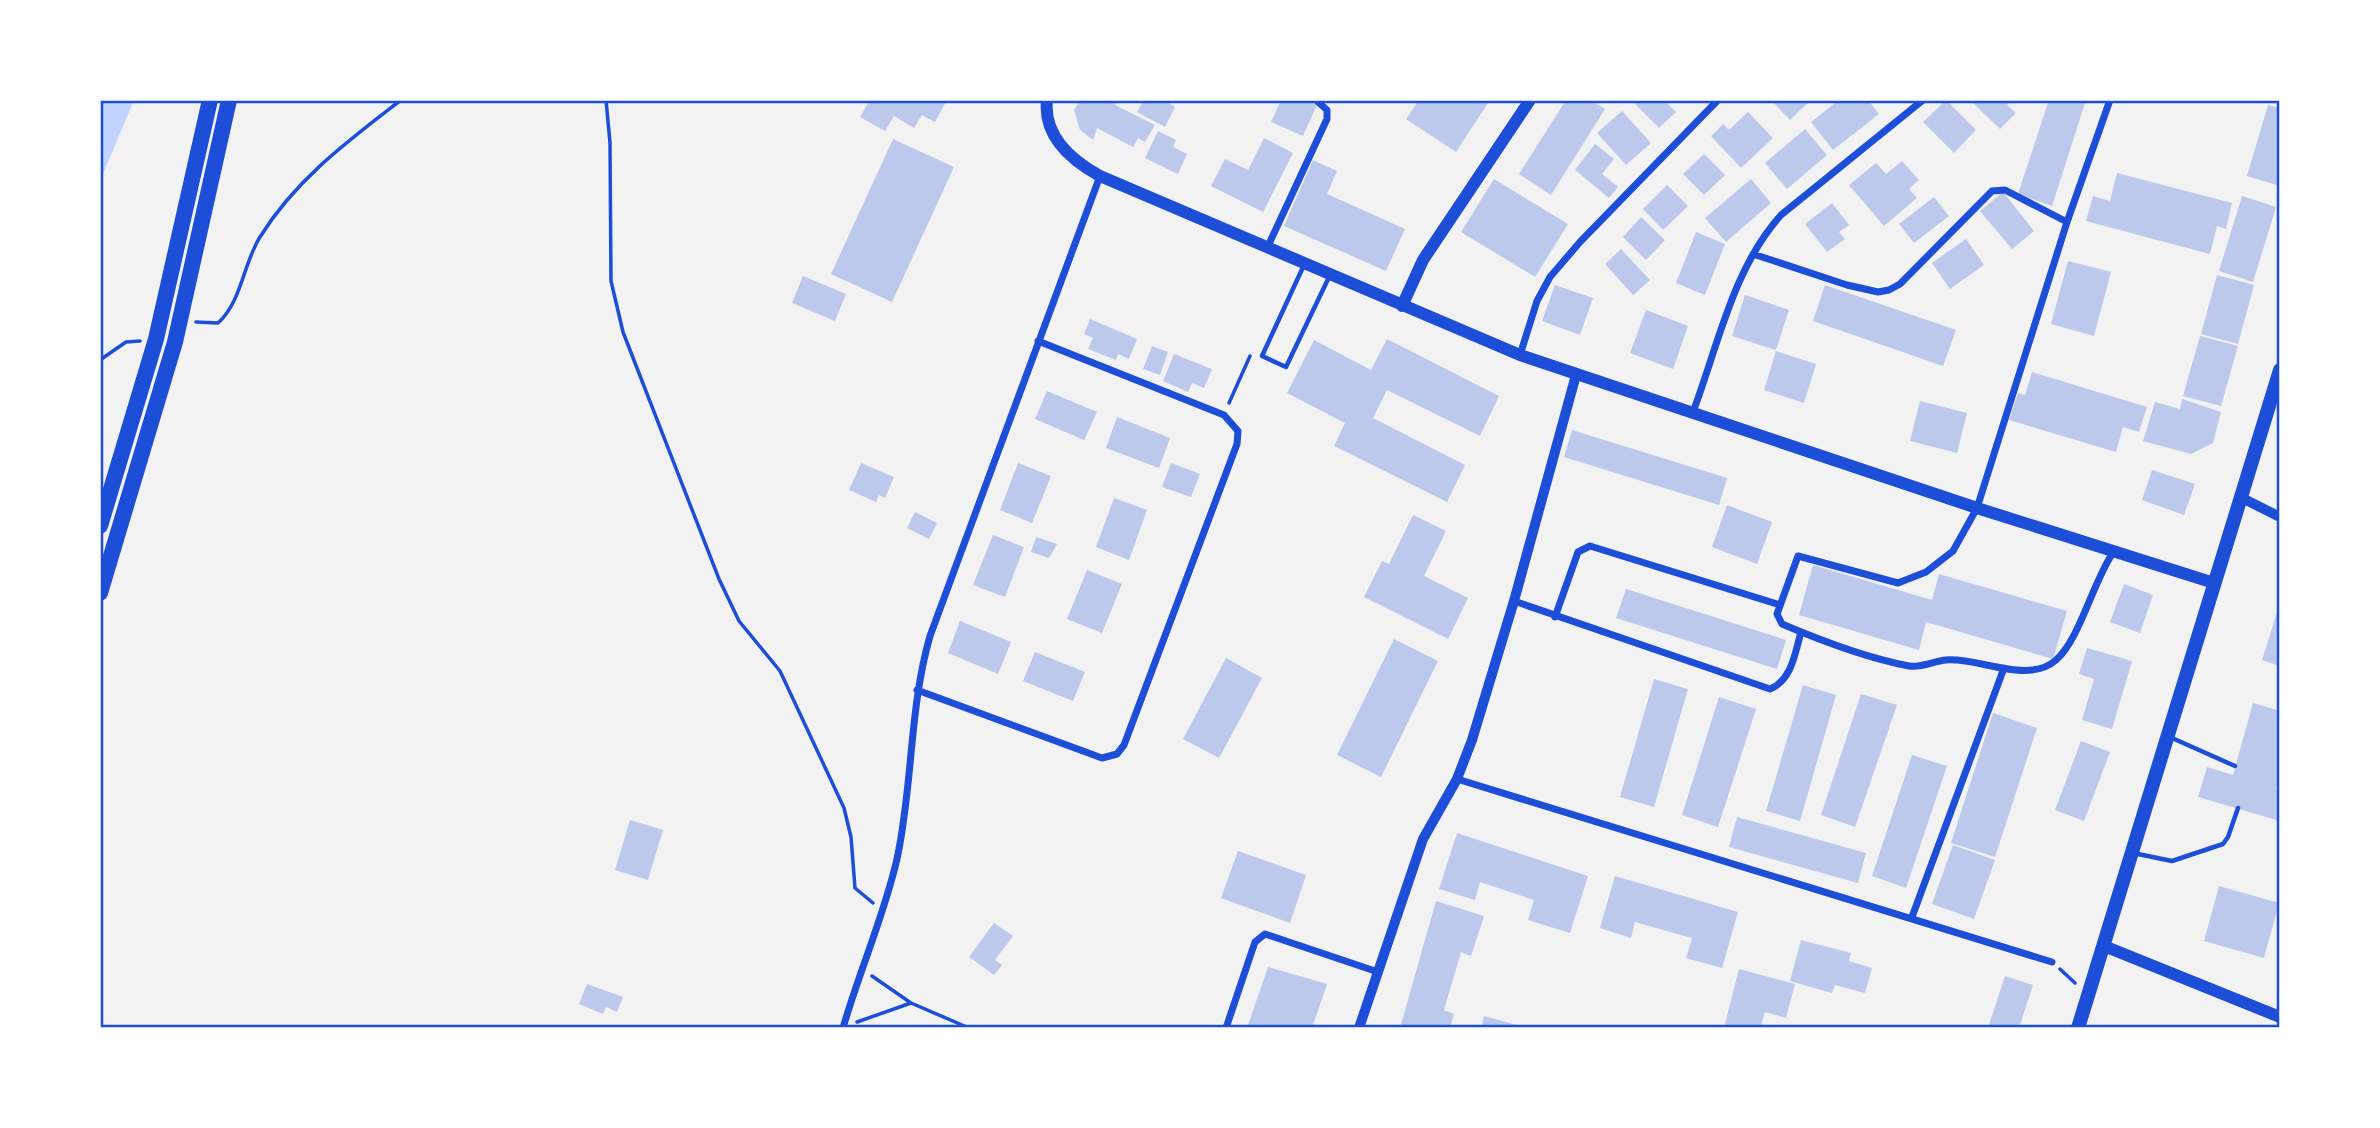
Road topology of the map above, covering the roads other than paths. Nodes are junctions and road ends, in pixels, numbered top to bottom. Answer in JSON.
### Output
{"nodes":[{"id":1,"x":210,"y":100,"type":"edge"},
{"id":2,"x":229,"y":100,"type":"edge"},
{"id":3,"x":1047,"y":100,"type":"edge"},
{"id":4,"x":1316,"y":100,"type":"edge"},
{"id":5,"x":1530,"y":100,"type":"edge"},
{"id":6,"x":1718,"y":100,"type":"edge"},
{"id":7,"x":1923,"y":100,"type":"edge"},
{"id":8,"x":2110,"y":100,"type":"edge"},
{"id":9,"x":1100,"y":176,"type":"junction"},
{"id":10,"x":2067,"y":222,"type":"junction"},
{"id":11,"x":1268,"y":246,"type":"junction"},
{"id":12,"x":1753,"y":254,"type":"junction"},
{"id":13,"x":1305,"y":263,"type":"junction"},
{"id":14,"x":1330,"y":274,"type":"junction"},
{"id":15,"x":1402,"y":306,"type":"junction"},
{"id":16,"x":1038,"y":341,"type":"junction"},
{"id":17,"x":1520,"y":355,"type":"junction"},
{"id":18,"x":2280,"y":370,"type":"edge"},
{"id":19,"x":1576,"y":375,"type":"junction"},
{"id":20,"x":1693,"y":412,"type":"junction"},
{"id":21,"x":2241,"y":497,"type":"junction"},
{"id":22,"x":1977,"y":508,"type":"junction"},
{"id":23,"x":2280,"y":517,"type":"edge"},
{"id":24,"x":100,"y":526,"type":"edge"},
{"id":25,"x":2114,"y":551,"type":"junction"},
{"id":26,"x":2214,"y":583,"type":"junction"},
{"id":27,"x":100,"y":593,"type":"edge"},
{"id":28,"x":1514,"y":601,"type":"junction"},
{"id":29,"x":1780,"y":605,"type":"junction"},
{"id":30,"x":1555,"y":617,"type":"junction"},
{"id":31,"x":1801,"y":632,"type":"junction"},
{"id":32,"x":2004,"y":668,"type":"junction"},
{"id":33,"x":917,"y":690,"type":"junction"},
{"id":34,"x":2168,"y":736,"type":"junction"},
{"id":35,"x":2235,"y":766,"type":"dead end"},
{"id":36,"x":1457,"y":779,"type":"junction"},
{"id":37,"x":2238,"y":808,"type":"dead end"},
{"id":38,"x":2132,"y":853,"type":"junction"},
{"id":39,"x":1912,"y":917,"type":"junction"},
{"id":40,"x":2104,"y":946,"type":"junction"},
{"id":41,"x":2052,"y":962,"type":"road end"},
{"id":42,"x":1378,"y":971,"type":"junction"},
{"id":43,"x":2280,"y":1017,"type":"edge"},
{"id":44,"x":843,"y":1028,"type":"edge"},
{"id":45,"x":1226,"y":1028,"type":"edge"},
{"id":46,"x":1359,"y":1028,"type":"edge"},
{"id":47,"x":2078,"y":1028,"type":"edge"}],
"edges":[{"from":1,"to":24,"type":"highway"},
{"from":2,"to":27,"type":"highway"},
{"from":3,"to":9,"type":"main road"},
{"from":4,"to":11,"type":"street"},
{"from":5,"to":15,"type":"main road"},
{"from":6,"to":17,"type":"street"},
{"from":7,"to":12,"type":"street"},
{"from":8,"to":10,"type":"street"},
{"from":9,"to":11,"type":"main road"},
{"from":9,"to":16,"type":"street"},
{"from":10,"to":12,"type":"street"},
{"from":10,"to":22,"type":"street"},
{"from":11,"to":13,"type":"main road"},
{"from":12,"to":20,"type":"street"},
{"from":13,"to":14,"type":"main road"},
{"from":13,"to":14,"type":"lane"},
{"from":14,"to":15,"type":"main road"},
{"from":15,"to":17,"type":"main road"},
{"from":16,"to":33,"type":"street"},
{"from":16,"to":33,"type":"street"},
{"from":17,"to":19,"type":"main road"},
{"from":18,"to":21,"type":"main road"},
{"from":19,"to":20,"type":"main road"},
{"from":19,"to":28,"type":"street"},
{"from":20,"to":22,"type":"main road"},
{"from":21,"to":23,"type":"street"},
{"from":21,"to":26,"type":"main road"},
{"from":22,"to":25,"type":"main road"},
{"from":22,"to":29,"type":"street"},
{"from":25,"to":26,"type":"main road"},
{"from":25,"to":32,"type":"street"},
{"from":26,"to":34,"type":"main road"},
{"from":28,"to":30,"type":"street"},
{"from":28,"to":36,"type":"street"},
{"from":29,"to":30,"type":"street"},
{"from":29,"to":31,"type":"street"},
{"from":30,"to":31,"type":"street"},
{"from":31,"to":32,"type":"street"},
{"from":32,"to":39,"type":"street"},
{"from":33,"to":44,"type":"street"},
{"from":34,"to":35,"type":"lane"},
{"from":34,"to":38,"type":"main road"},
{"from":36,"to":39,"type":"street"},
{"from":36,"to":42,"type":"street"},
{"from":37,"to":38,"type":"lane"},
{"from":38,"to":40,"type":"main road"},
{"from":39,"to":41,"type":"street"},
{"from":40,"to":43,"type":"main road"},
{"from":40,"to":47,"type":"main road"},
{"from":42,"to":45,"type":"street"},
{"from":42,"to":46,"type":"street"}]}
